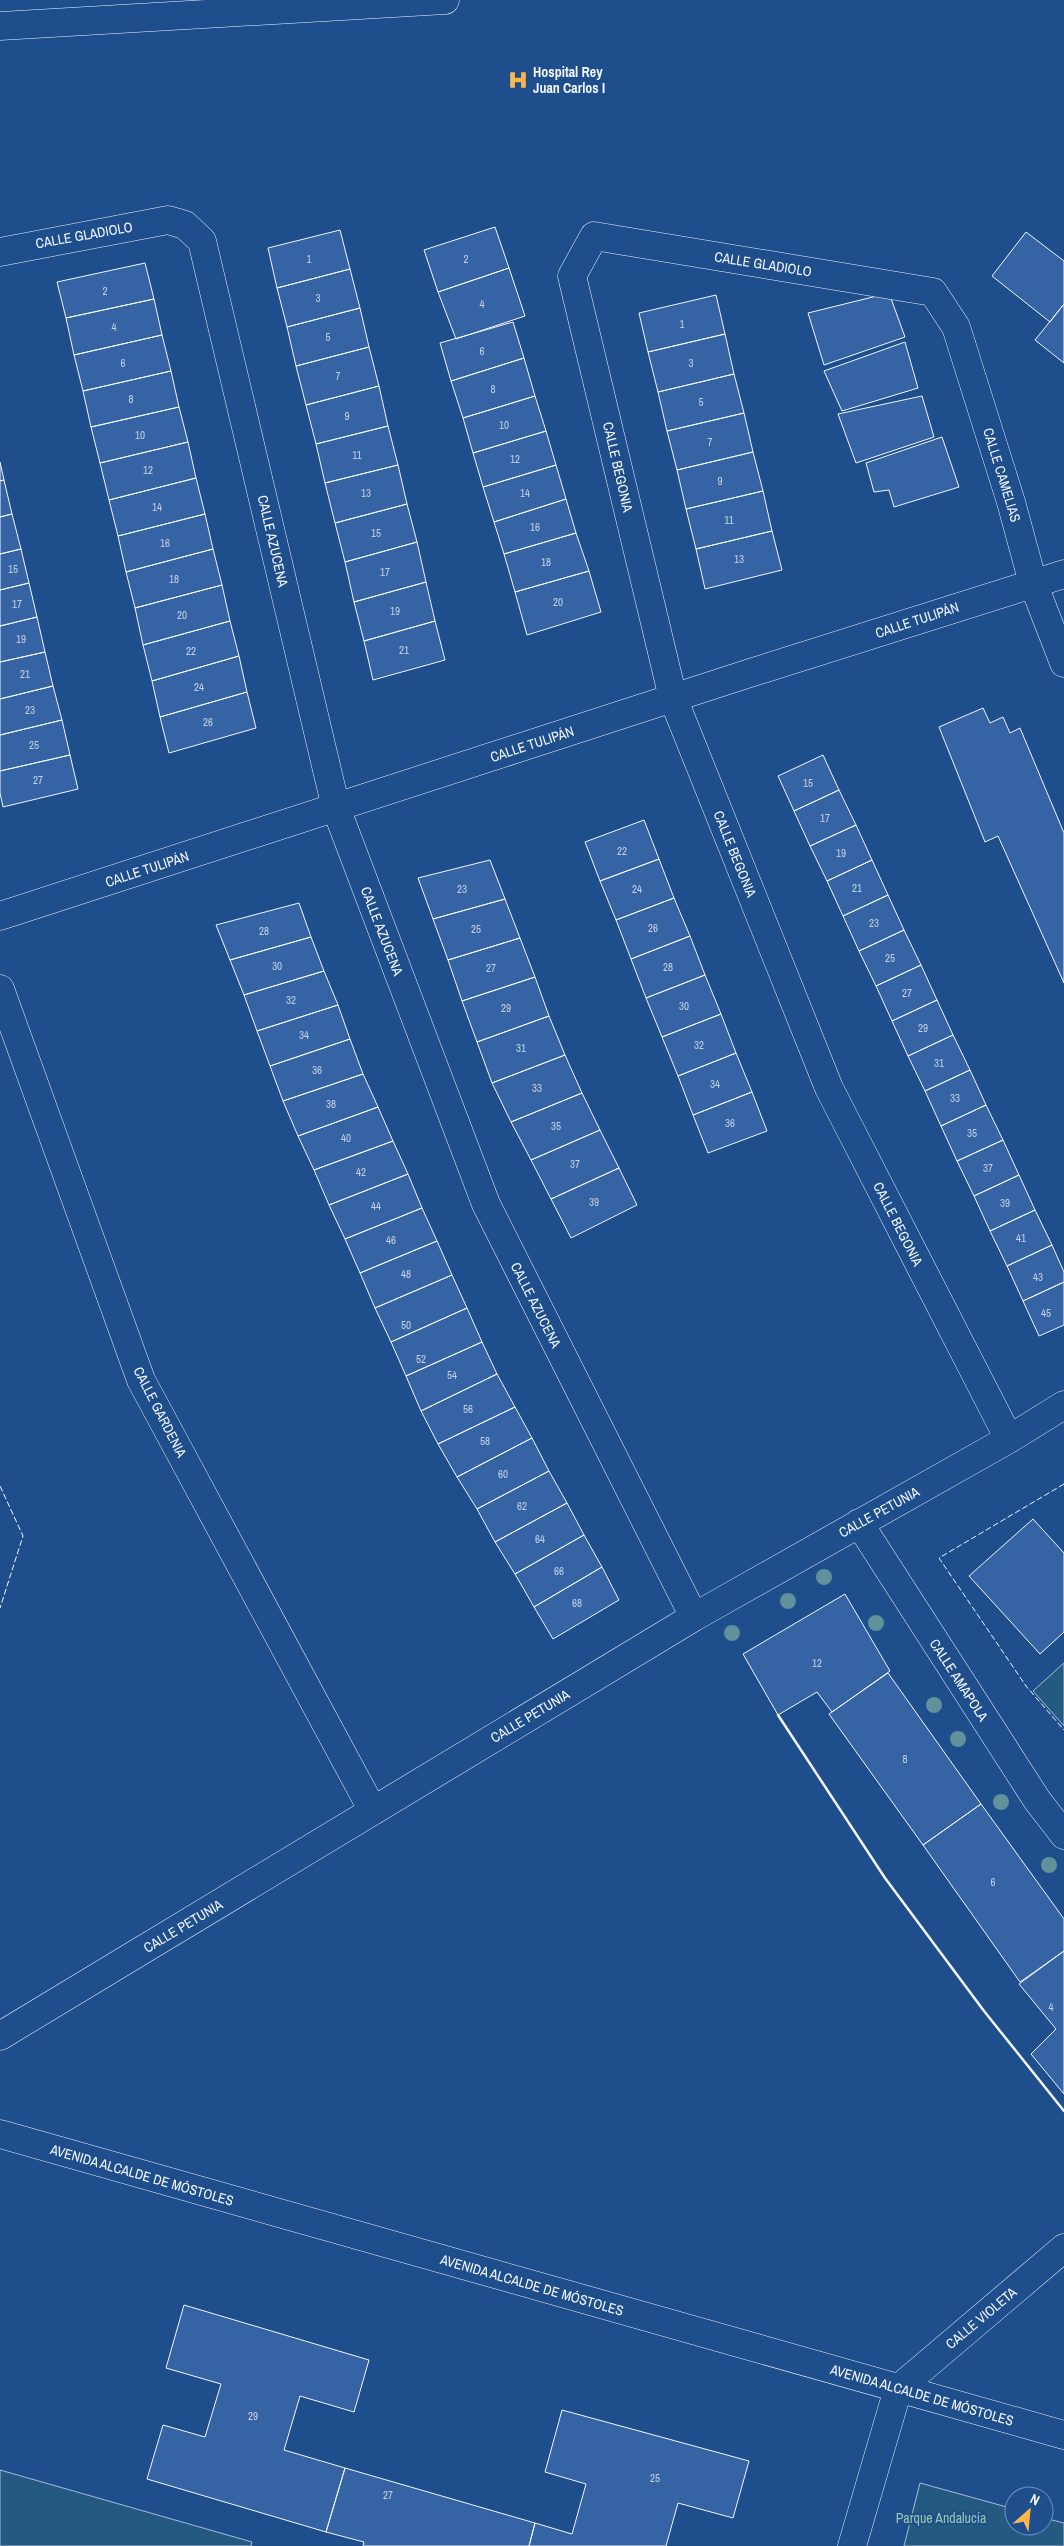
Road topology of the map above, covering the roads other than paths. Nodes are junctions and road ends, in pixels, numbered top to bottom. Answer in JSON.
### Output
{"nodes":[{"id":1,"x":445,"y":0,"type":"edge"},
{"id":2,"x":0,"y":26,"type":"edge"},
{"id":3,"x":168,"y":220,"type":"joint"},
{"id":4,"x":594,"y":236,"type":"joint"},
{"id":5,"x":0,"y":252,"type":"edge"},
{"id":6,"x":932,"y":292,"type":"joint"},
{"id":7,"x":1064,"y":574,"type":"edge"},
{"id":8,"x":1034,"y":583,"type":"junction"},
{"id":9,"x":1064,"y":663,"type":"edge"},
{"id":10,"x":673,"y":698,"type":"junction"},
{"id":11,"x":336,"y":808,"type":"junction"},
{"id":12,"x":0,"y":916,"type":"edge"},
{"id":13,"x":0,"y":989,"type":"edge"},
{"id":14,"x":1064,"y":1405,"type":"edge"},
{"id":15,"x":1009,"y":1439,"type":"junction"},
{"id":16,"x":859,"y":1523,"type":"junction"},
{"id":17,"x":694,"y":1617,"type":"junction"},
{"id":18,"x":373,"y":1811,"type":"junction"},
{"id":19,"x":1064,"y":1835,"type":"edge"},
{"id":20,"x":0,"y":2036,"type":"edge"},
{"id":21,"x":0,"y":2134,"type":"edge"},
{"id":22,"x":1064,"y":2248,"type":"edge"},
{"id":23,"x":898,"y":2389,"type":"junction"},
{"id":24,"x":1064,"y":2435,"type":"edge"},
{"id":25,"x":852,"y":2546,"type":"edge"}],
"edges":[{"from":1,"to":2,"type":"street"},
{"from":3,"to":5,"type":"street","name":"CALLE GLADIOLO"},
{"from":3,"to":11,"type":"street","name":"CALLE AZUCENA"},
{"from":4,"to":6,"type":"street","name":"CALLE GLADIOLO"},
{"from":4,"to":10,"type":"street","name":"CALLE BEGONIA"},
{"from":6,"to":8,"type":"street","name":"CALLE CAMELIAS"},
{"from":7,"to":8,"type":"street","name":"CALLE TULIPÁN"},
{"from":8,"to":9,"type":"street","name":"CALLE CAMELIAS"},
{"from":8,"to":10,"type":"street","name":"CALLE TULIPÁN"},
{"from":10,"to":11,"type":"street","name":"CALLE TULIPÁN"},
{"from":10,"to":15,"type":"street","name":"CALLE BEGONIA"},
{"from":11,"to":12,"type":"street","name":"CALLE TULIPÁN"},
{"from":11,"to":17,"type":"street","name":"CALLE AZUCENA"},
{"from":13,"to":18,"type":"street","name":"CALLE GARDENIA"},
{"from":14,"to":15,"type":"street","name":"CALLE PETUNIA"},
{"from":15,"to":16,"type":"street","name":"CALLE PETUNIA"},
{"from":16,"to":17,"type":"street","name":"CALLE PETUNIA"},
{"from":16,"to":19,"type":"street","name":"CALLE AMAPOLA"},
{"from":17,"to":18,"type":"street","name":"CALLE PETUNIA"},
{"from":18,"to":20,"type":"street","name":"CALLE PETUNIA"},
{"from":21,"to":23,"type":"street","name":"AVENIDA ALCALDE DE MÓSTOLES"},
{"from":22,"to":23,"type":"street","name":"CALLE VIOLETA"},
{"from":23,"to":24,"type":"street","name":"AVENIDA ALCALDE DE MÓSTOLES"},
{"from":23,"to":25,"type":"street"}]}
